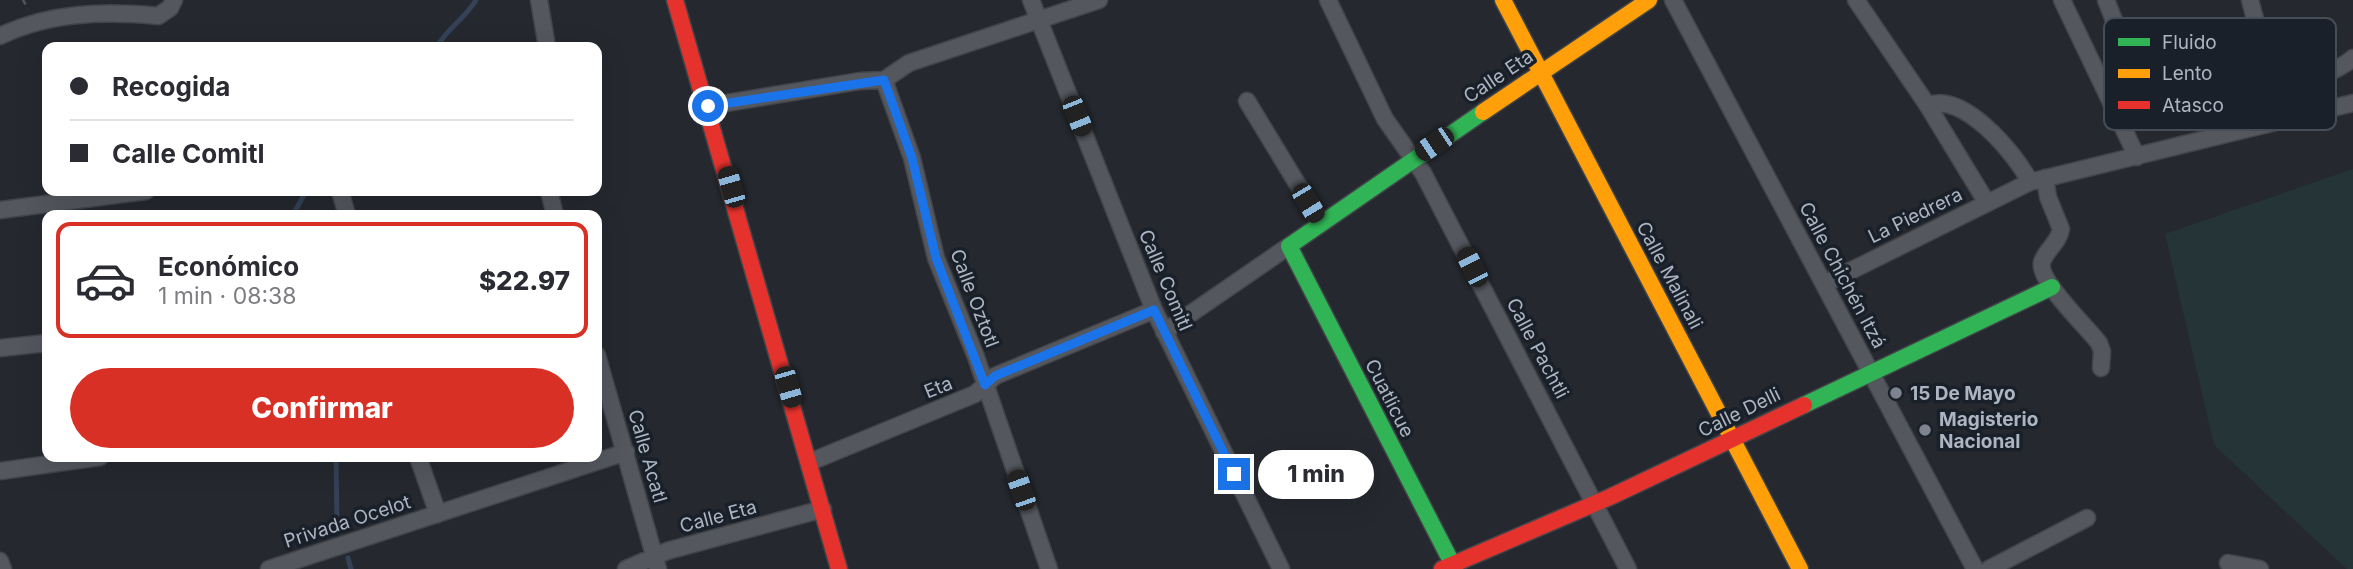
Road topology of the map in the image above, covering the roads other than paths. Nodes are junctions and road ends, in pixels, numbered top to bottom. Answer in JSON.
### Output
{"nodes":[{"id":1,"x":174,"y":0,"type":"edge"},
{"id":2,"x":539,"y":0,"type":"edge"},
{"id":3,"x":675,"y":0,"type":"edge"},
{"id":4,"x":1031,"y":0,"type":"edge"},
{"id":5,"x":1099,"y":0,"type":"edge"},
{"id":6,"x":1328,"y":0,"type":"edge"},
{"id":7,"x":1503,"y":0,"type":"edge"},
{"id":8,"x":1648,"y":0,"type":"edge"},
{"id":9,"x":1673,"y":0,"type":"edge"},
{"id":10,"x":1856,"y":0,"type":"edge"},
{"id":11,"x":2062,"y":0,"type":"edge"},
{"id":12,"x":2106,"y":0,"type":"edge"},
{"id":13,"x":2250,"y":0,"type":"edge"},
{"id":14,"x":2114,"y":18,"type":"edge"},
{"id":15,"x":2255,"y":18,"type":"edge"},
{"id":16,"x":1038,"y":19,"type":"junction"},
{"id":17,"x":0,"y":36,"type":"edge"},
{"id":18,"x":546,"y":42,"type":"edge"},
{"id":19,"x":2353,"y":58,"type":"edge"},
{"id":20,"x":2336,"y":70,"type":"edge"},
{"id":21,"x":1540,"y":73,"type":"junction"},
{"id":22,"x":884,"y":80,"type":"junction"},
{"id":23,"x":2104,"y":88,"type":"edge"},
{"id":24,"x":1247,"y":101,"type":"dead end"},
{"id":25,"x":2353,"y":103,"type":"edge"},
{"id":26,"x":708,"y":106,"type":"junction"},
{"id":27,"x":1928,"y":106,"type":"junction"},
{"id":28,"x":2336,"y":107,"type":"edge"},
{"id":29,"x":2124,"y":130,"type":"edge"},
{"id":30,"x":2245,"y":130,"type":"edge"},
{"id":31,"x":2137,"y":157,"type":"junction"},
{"id":32,"x":1412,"y":159,"type":"junction"},
{"id":33,"x":2038,"y":180,"type":"junction"},
{"id":34,"x":110,"y":196,"type":"edge"},
{"id":35,"x":1987,"y":203,"type":"junction"},
{"id":36,"x":0,"y":211,"type":"edge"},
{"id":37,"x":1321,"y":223,"type":"junction"},
{"id":38,"x":1289,"y":246,"type":"junction"},
{"id":39,"x":1824,"y":284,"type":"junction"},
{"id":40,"x":2052,"y":287,"type":"junction"},
{"id":41,"x":1154,"y":310,"type":"junction"},
{"id":42,"x":1164,"y":332,"type":"junction"},
{"id":43,"x":42,"y":344,"type":"edge"},
{"id":44,"x":0,"y":348,"type":"edge"},
{"id":45,"x":2101,"y":368,"type":"dead end"},
{"id":46,"x":1870,"y":371,"type":"junction"},
{"id":47,"x":602,"y":372,"type":"edge"},
{"id":48,"x":985,"y":385,"type":"junction"},
{"id":49,"x":1732,"y":439,"type":"junction"},
{"id":50,"x":626,"y":452,"type":"junction"},
{"id":51,"x":602,"y":460,"type":"edge"},
{"id":52,"x":64,"y":462,"type":"edge"},
{"id":53,"x":420,"y":462,"type":"edge"},
{"id":54,"x":596,"y":462,"type":"edge"},
{"id":55,"x":810,"y":462,"type":"junction"},
{"id":56,"x":0,"y":471,"type":"edge"},
{"id":57,"x":1594,"y":502,"type":"junction"},
{"id":58,"x":823,"y":509,"type":"junction"},
{"id":59,"x":438,"y":514,"type":"junction"},
{"id":60,"x":2087,"y":518,"type":"dead end"},
{"id":61,"x":0,"y":561,"type":"edge"},
{"id":62,"x":656,"y":563,"type":"edge"},
{"id":63,"x":2228,"y":563,"type":"dead end"},
{"id":64,"x":1450,"y":567,"type":"edge"},
{"id":65,"x":3,"y":569,"type":"edge"},
{"id":66,"x":270,"y":569,"type":"edge"},
{"id":67,"x":626,"y":569,"type":"edge"},
{"id":68,"x":839,"y":569,"type":"edge"},
{"id":69,"x":1049,"y":569,"type":"edge"},
{"id":70,"x":1281,"y":569,"type":"edge"},
{"id":71,"x":1628,"y":569,"type":"edge"},
{"id":72,"x":1800,"y":569,"type":"edge"},
{"id":73,"x":1975,"y":569,"type":"edge"},
{"id":74,"x":1989,"y":569,"type":"edge"},
{"id":75,"x":2260,"y":569,"type":"edge"}],
"edges":[{"from":1,"to":17,"type":"street"},
{"from":2,"to":18,"type":"street"},
{"from":3,"to":26,"type":"street"},
{"from":4,"to":16,"type":"street","name":"Calle Comitl"},
{"from":5,"to":16,"type":"street"},
{"from":6,"to":32,"type":"street","name":"Calle Pachtli"},
{"from":7,"to":21,"type":"street","name":"Calle Malinali"},
{"from":8,"to":21,"type":"street","name":"Calle Eta"},
{"from":9,"to":39,"type":"street","name":"Calle Chichén Itzá"},
{"from":10,"to":27,"type":"street"},
{"from":11,"to":23,"type":"street"},
{"from":12,"to":14,"type":"street"},
{"from":13,"to":15,"type":"street"},
{"from":16,"to":22,"type":"street"},
{"from":16,"to":41,"type":"street","name":"Calle Comitl"},
{"from":19,"to":20,"type":"street"},
{"from":21,"to":32,"type":"street","name":"Calle Eta"},
{"from":21,"to":49,"type":"street","name":"Calle Malinali"},
{"from":22,"to":26,"type":"street"},
{"from":22,"to":48,"type":"street","name":"Calle Oztotl"},
{"from":24,"to":37,"type":"street"},
{"from":25,"to":28,"type":"street","name":"La Piedrera"},
{"from":26,"to":55,"type":"street"},
{"from":27,"to":33,"type":"street"},
{"from":27,"to":35,"type":"street"},
{"from":29,"to":31,"type":"street"},
{"from":30,"to":31,"type":"street","name":"La Piedrera"},
{"from":31,"to":33,"type":"street","name":"La Piedrera"},
{"from":32,"to":37,"type":"street","name":"Calle Eta"},
{"from":32,"to":57,"type":"street","name":"Calle Pachtli"},
{"from":33,"to":35,"type":"street","name":"La Piedrera"},
{"from":33,"to":40,"type":"street"},
{"from":34,"to":36,"type":"street"},
{"from":35,"to":39,"type":"street","name":"La Piedrera"},
{"from":37,"to":38,"type":"street","name":"Calle Eta"},
{"from":38,"to":42,"type":"street","name":"Calle Eta"},
{"from":38,"to":64,"type":"street","name":"Cuatlicue"},
{"from":39,"to":46,"type":"street","name":"Calle Chichén Itzá"},
{"from":40,"to":45,"type":"street"},
{"from":40,"to":46,"type":"street","name":"Calle Delli"},
{"from":41,"to":42,"type":"street","name":"Calle Comitl"},
{"from":41,"to":48,"type":"street","name":"Eta"},
{"from":42,"to":70,"type":"street","name":"Calle Comitl"},
{"from":43,"to":44,"type":"street"},
{"from":46,"to":49,"type":"street","name":"Calle Delli"},
{"from":46,"to":73,"type":"street","name":"Calle Chichén Itzá"},
{"from":47,"to":50,"type":"street","name":"Calle Acatl"},
{"from":48,"to":55,"type":"street","name":"Eta"},
{"from":48,"to":69,"type":"street","name":"Calle Oztotl"},
{"from":49,"to":57,"type":"street","name":"Calle Delli"},
{"from":49,"to":72,"type":"street","name":"Calle Malinali"},
{"from":50,"to":51,"type":"street","name":"Privada Ocelot"},
{"from":50,"to":62,"type":"street","name":"Calle Acatl"},
{"from":52,"to":56,"type":"street"},
{"from":53,"to":59,"type":"street","name":"Privada Ocelot"},
{"from":54,"to":59,"type":"street","name":"Privada Ocelot"},
{"from":55,"to":58,"type":"street"},
{"from":57,"to":64,"type":"street","name":"Calle Delli"},
{"from":57,"to":71,"type":"street","name":"Calle Pachtli"},
{"from":58,"to":62,"type":"street","name":"Calle Eta"},
{"from":58,"to":68,"type":"street"},
{"from":59,"to":66,"type":"street","name":"Privada Ocelot"},
{"from":60,"to":74,"type":"street"},
{"from":61,"to":65,"type":"street"},
{"from":62,"to":67,"type":"street","name":"Calle Eta"},
{"from":63,"to":75,"type":"street"}]}
